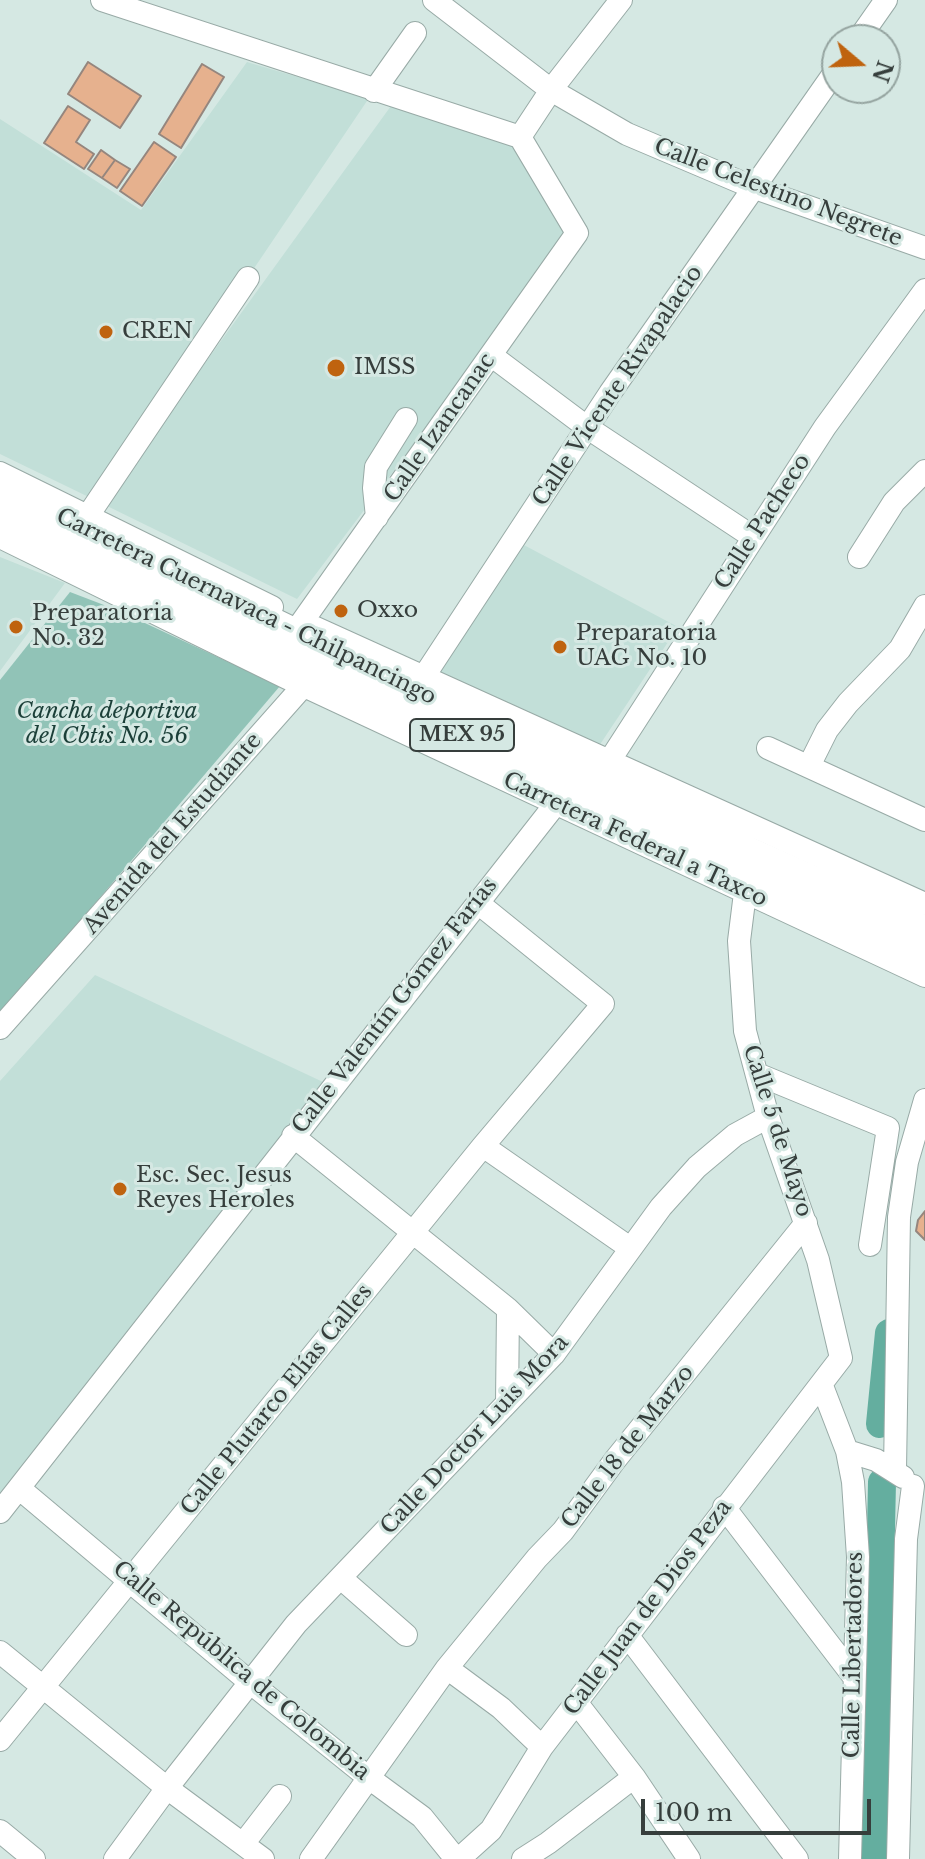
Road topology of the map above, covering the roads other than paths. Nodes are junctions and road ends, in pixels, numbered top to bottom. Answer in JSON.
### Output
{"nodes":[{"id":1,"x":102,"y":0,"type":"edge"},
{"id":2,"x":434,"y":0,"type":"edge"},
{"id":3,"x":621,"y":0,"type":"edge"},
{"id":4,"x":886,"y":0,"type":"edge"},
{"id":5,"x":869,"y":24,"type":"edge"},
{"id":6,"x":415,"y":33,"type":"dead end"},
{"id":7,"x":551,"y":90,"type":"junction"},
{"id":8,"x":374,"y":91,"type":"junction"},
{"id":9,"x":821,"y":91,"type":"edge"},
{"id":10,"x":520,"y":137,"type":"junction"},
{"id":11,"x":752,"y":187,"type":"junction"},
{"id":12,"x":925,"y":248,"type":"edge"},
{"id":13,"x":248,"y":278,"type":"dead end"},
{"id":14,"x":925,"y":290,"type":"edge"},
{"id":15,"x":492,"y":356,"type":"junction"},
{"id":16,"x":406,"y":419,"type":"dead end"},
{"id":17,"x":588,"y":428,"type":"junction"},
{"id":18,"x":925,"y":471,"type":"edge"},
{"id":19,"x":0,"y":473,"type":"edge"},
{"id":20,"x":0,"y":490,"type":"edge"},
{"id":21,"x":0,"y":516,"type":"edge"},
{"id":22,"x":377,"y":517,"type":"junction"},
{"id":23,"x":79,"y":530,"type":"junction"},
{"id":24,"x":0,"y":537,"type":"edge"},
{"id":25,"x":753,"y":537,"type":"junction"},
{"id":26,"x":859,"y":557,"type":"dead end"},
{"id":27,"x":247,"y":601,"type":"junction"},
{"id":28,"x":925,"y":606,"type":"edge"},
{"id":29,"x":302,"y":622,"type":"junction"},
{"id":30,"x":200,"y":623,"type":"junction"},
{"id":31,"x":325,"y":661,"type":"junction"},
{"id":32,"x":414,"y":691,"type":"junction"},
{"id":33,"x":768,"y":748,"type":"dead end"},
{"id":34,"x":809,"y":766,"type":"junction"},
{"id":35,"x":581,"y":779,"type":"junction"},
{"id":36,"x":925,"y":820,"type":"edge"},
{"id":37,"x":747,"y":873,"type":"junction"},
{"id":38,"x":478,"y":903,"type":"junction"},
{"id":39,"x":925,"y":904,"type":"edge"},
{"id":40,"x":925,"y":930,"type":"edge"},
{"id":41,"x":925,"y":954,"type":"edge"},
{"id":42,"x":925,"y":976,"type":"edge"},
{"id":43,"x":0,"y":1028,"type":"edge"},
{"id":44,"x":757,"y":1074,"type":"junction"},
{"id":45,"x":925,"y":1100,"type":"edge"},
{"id":46,"x":768,"y":1117,"type":"junction"},
{"id":47,"x":293,"y":1136,"type":"junction"},
{"id":48,"x":483,"y":1146,"type":"junction"},
{"id":49,"x":806,"y":1223,"type":"junction"},
{"id":50,"x":412,"y":1234,"type":"junction"},
{"id":51,"x":870,"y":1245,"type":"dead end"},
{"id":52,"x":630,"y":1248,"type":"junction"},
{"id":53,"x":508,"y":1309,"type":"junction"},
{"id":54,"x":554,"y":1354,"type":"junction"},
{"id":55,"x":841,"y":1358,"type":"joint"},
{"id":56,"x":822,"y":1386,"type":"junction"},
{"id":57,"x":507,"y":1403,"type":"junction"},
{"id":58,"x":847,"y":1451,"type":"junction"},
{"id":59,"x":895,"y":1470,"type":"junction"},
{"id":60,"x":20,"y":1489,"type":"junction"},
{"id":61,"x":919,"y":1491,"type":"edge"},
{"id":62,"x":724,"y":1507,"type":"junction"},
{"id":63,"x":0,"y":1512,"type":"edge"},
{"id":64,"x":342,"y":1579,"type":"junction"},
{"id":65,"x":131,"y":1580,"type":"junction"},
{"id":66,"x":406,"y":1635,"type":"dead end"},
{"id":67,"x":627,"y":1635,"type":"junction"},
{"id":68,"x":0,"y":1652,"type":"edge"},
{"id":69,"x":447,"y":1668,"type":"junction"},
{"id":70,"x":854,"y":1677,"type":"junction"},
{"id":71,"x":252,"y":1684,"type":"junction"},
{"id":72,"x":43,"y":1686,"type":"junction"},
{"id":73,"x":576,"y":1702,"type":"junction"},
{"id":74,"x":0,"y":1740,"type":"edge"},
{"id":75,"x":542,"y":1747,"type":"junction"},
{"id":76,"x":634,"y":1777,"type":"junction"},
{"id":77,"x":369,"y":1778,"type":"junction"},
{"id":78,"x":167,"y":1788,"type":"junction"},
{"id":79,"x":280,"y":1796,"type":"dead end"},
{"id":80,"x":0,"y":1831,"type":"edge"},
{"id":81,"x":243,"y":1844,"type":"junction"},
{"id":82,"x":554,"y":1851,"type":"edge"},
{"id":83,"x":34,"y":1859,"type":"edge"},
{"id":84,"x":115,"y":1859,"type":"edge"},
{"id":85,"x":263,"y":1859,"type":"edge"},
{"id":86,"x":311,"y":1859,"type":"edge"},
{"id":87,"x":457,"y":1859,"type":"edge"},
{"id":88,"x":523,"y":1859,"type":"edge"},
{"id":89,"x":689,"y":1859,"type":"edge"},
{"id":90,"x":797,"y":1859,"type":"edge"},
{"id":91,"x":850,"y":1859,"type":"edge"},
{"id":92,"x":898,"y":1859,"type":"edge"}],
"edges":[{"from":1,"to":8,"type":"street"},
{"from":2,"to":7,"type":"street","name":"Calle Celestino Negrete"},
{"from":3,"to":7,"type":"street"},
{"from":4,"to":5,"type":"street"},
{"from":6,"to":8,"type":"street"},
{"from":7,"to":10,"type":"street"},
{"from":7,"to":11,"type":"street","name":"Calle Celestino Negrete"},
{"from":8,"to":10,"type":"street"},
{"from":9,"to":11,"type":"street","name":"Calle Vicente Rivapalacio"},
{"from":10,"to":15,"type":"street","name":"Calle Izancanac"},
{"from":11,"to":12,"type":"street","name":"Calle Celestino Negrete"},
{"from":11,"to":17,"type":"street","name":"Calle Vicente Rivapalacio"},
{"from":13,"to":23,"type":"street"},
{"from":14,"to":25,"type":"street","name":"Calle Pacheco"},
{"from":15,"to":17,"type":"street"},
{"from":15,"to":22,"type":"street","name":"Calle Izancanac"},
{"from":16,"to":22,"type":"street"},
{"from":17,"to":25,"type":"street"},
{"from":17,"to":32,"type":"street","name":"Calle Vicente Rivapalacio"},
{"from":18,"to":26,"type":"street"},
{"from":19,"to":23,"type":"street"},
{"from":20,"to":23,"type":"main road","name":"Carretera Cuernavaca - Chilpancingo","number":"MEX 95"},
{"from":21,"to":23,"type":"main road","name":"Carretera Cuernavaca - Chilpancingo","number":"MEX 95"},
{"from":22,"to":29,"type":"street","name":"Calle Izancanac"},
{"from":23,"to":27,"type":"main road","name":"Carretera Cuernavaca - Chilpancingo","number":"MEX 95"},
{"from":23,"to":30,"type":"main road","name":"Carretera Cuernavaca - Chilpancingo","number":"MEX 95"},
{"from":24,"to":30,"type":"street"},
{"from":25,"to":35,"type":"street","name":"Calle Pacheco"},
{"from":27,"to":29,"type":"street","name":"Carretera Federal a Taxco"},
{"from":27,"to":31,"type":"main road","name":"Carretera Cuernavaca - Chilpancingo","number":"MEX 95"},
{"from":28,"to":34,"type":"street"},
{"from":29,"to":31,"type":"street","name":"Carretera Federal a Taxco"},
{"from":30,"to":31,"type":"main road","name":"Carretera Cuernavaca - Chilpancingo","number":"MEX 95"},
{"from":31,"to":32,"type":"main road","name":"Carretera Cuernavaca - Chilpancingo","number":"MEX 95"},
{"from":31,"to":35,"type":"street","name":"Carretera Federal a Taxco"},
{"from":31,"to":43,"type":"street","name":"Avenida del Estudiante"},
{"from":32,"to":35,"type":"main road","name":"Carretera Cuernavaca - Chilpancingo","number":"MEX 95"},
{"from":33,"to":34,"type":"street"},
{"from":34,"to":36,"type":"street"},
{"from":35,"to":37,"type":"main road","name":"Carretera Cuernavaca - Chilpancingo","number":"MEX 95"},
{"from":35,"to":37,"type":"street","name":"Carretera Federal a Taxco"},
{"from":35,"to":38,"type":"street","name":"Calle Valentín Gómez Farías"},
{"from":35,"to":39,"type":"street","name":"Carretera Federal a Taxco"},
{"from":37,"to":40,"type":"main road","name":"Carretera Cuernavaca - Chilpancingo","number":"MEX 95"},
{"from":37,"to":41,"type":"main road","name":"Carretera Cuernavaca - Chilpancingo","number":"MEX 95"},
{"from":37,"to":42,"type":"street","name":"Carretera Federal a Taxco"},
{"from":37,"to":44,"type":"street","name":"Calle 5 de Mayo"},
{"from":38,"to":47,"type":"street","name":"Calle Valentín Gómez Farías"},
{"from":38,"to":48,"type":"street","name":"Calle Plutarco Elías Calles"},
{"from":44,"to":46,"type":"street","name":"Calle 5 de Mayo"},
{"from":44,"to":51,"type":"street"},
{"from":45,"to":59,"type":"street"},
{"from":46,"to":49,"type":"street","name":"Calle 5 de Mayo"},
{"from":46,"to":52,"type":"street","name":"Calle Doctor Luis Mora"},
{"from":47,"to":50,"type":"street"},
{"from":47,"to":60,"type":"street","name":"Calle Valentín Gómez Farías"},
{"from":48,"to":50,"type":"street","name":"Calle Plutarco Elías Calles"},
{"from":48,"to":52,"type":"street"},
{"from":49,"to":55,"type":"street","name":"Calle 5 de Mayo"},
{"from":49,"to":69,"type":"street","name":"Calle 18 de Marzo"},
{"from":50,"to":53,"type":"street"},
{"from":50,"to":65,"type":"street","name":"Calle Plutarco Elías Calles"},
{"from":52,"to":54,"type":"street","name":"Calle Doctor Luis Mora"},
{"from":53,"to":54,"type":"street"},
{"from":53,"to":57,"type":"street"},
{"from":54,"to":57,"type":"street","name":"Calle Doctor Luis Mora"},
{"from":55,"to":56,"type":"street","name":"Calle Juan de Dios Peza"},
{"from":56,"to":58,"type":"street"},
{"from":56,"to":62,"type":"street","name":"Calle Juan de Dios Peza"},
{"from":57,"to":64,"type":"street","name":"Calle Doctor Luis Mora"},
{"from":58,"to":59,"type":"street"},
{"from":58,"to":70,"type":"street","name":"Calle Libertadores"},
{"from":59,"to":61,"type":"street"},
{"from":60,"to":63,"type":"street","name":"Calle Valentín Gómez Farías"},
{"from":60,"to":65,"type":"street","name":"Calle República de Colombia"},
{"from":61,"to":92,"type":"street"},
{"from":62,"to":67,"type":"street","name":"Calle Juan de Dios Peza"},
{"from":62,"to":70,"type":"street"},
{"from":64,"to":66,"type":"street"},
{"from":64,"to":71,"type":"street","name":"Calle Doctor Luis Mora"},
{"from":65,"to":71,"type":"street","name":"Calle República de Colombia"},
{"from":65,"to":72,"type":"street","name":"Calle Plutarco Elías Calles"},
{"from":67,"to":73,"type":"street","name":"Calle Juan de Dios Peza"},
{"from":67,"to":90,"type":"street"},
{"from":68,"to":72,"type":"street"},
{"from":69,"to":75,"type":"street"},
{"from":69,"to":77,"type":"street","name":"Calle 18 de Marzo"},
{"from":70,"to":91,"type":"street","name":"Calle Libertadores"},
{"from":71,"to":77,"type":"street","name":"Calle República de Colombia"},
{"from":71,"to":78,"type":"street","name":"Calle Doctor Luis Mora"},
{"from":72,"to":74,"type":"street","name":"Calle Plutarco Elías Calles"},
{"from":72,"to":78,"type":"street"},
{"from":73,"to":75,"type":"street","name":"Calle Juan de Dios Peza"},
{"from":73,"to":76,"type":"street"},
{"from":75,"to":87,"type":"street","name":"Calle Juan de Dios Peza"},
{"from":76,"to":82,"type":"street"},
{"from":76,"to":89,"type":"street"},
{"from":77,"to":86,"type":"street","name":"Calle 18 de Marzo"},
{"from":77,"to":87,"type":"street","name":"Calle República de Colombia"},
{"from":78,"to":81,"type":"street"},
{"from":78,"to":84,"type":"street","name":"Calle Doctor Luis Mora"},
{"from":79,"to":81,"type":"street"},
{"from":80,"to":83,"type":"street"},
{"from":81,"to":85,"type":"street"},
{"from":82,"to":88,"type":"street"}]}
